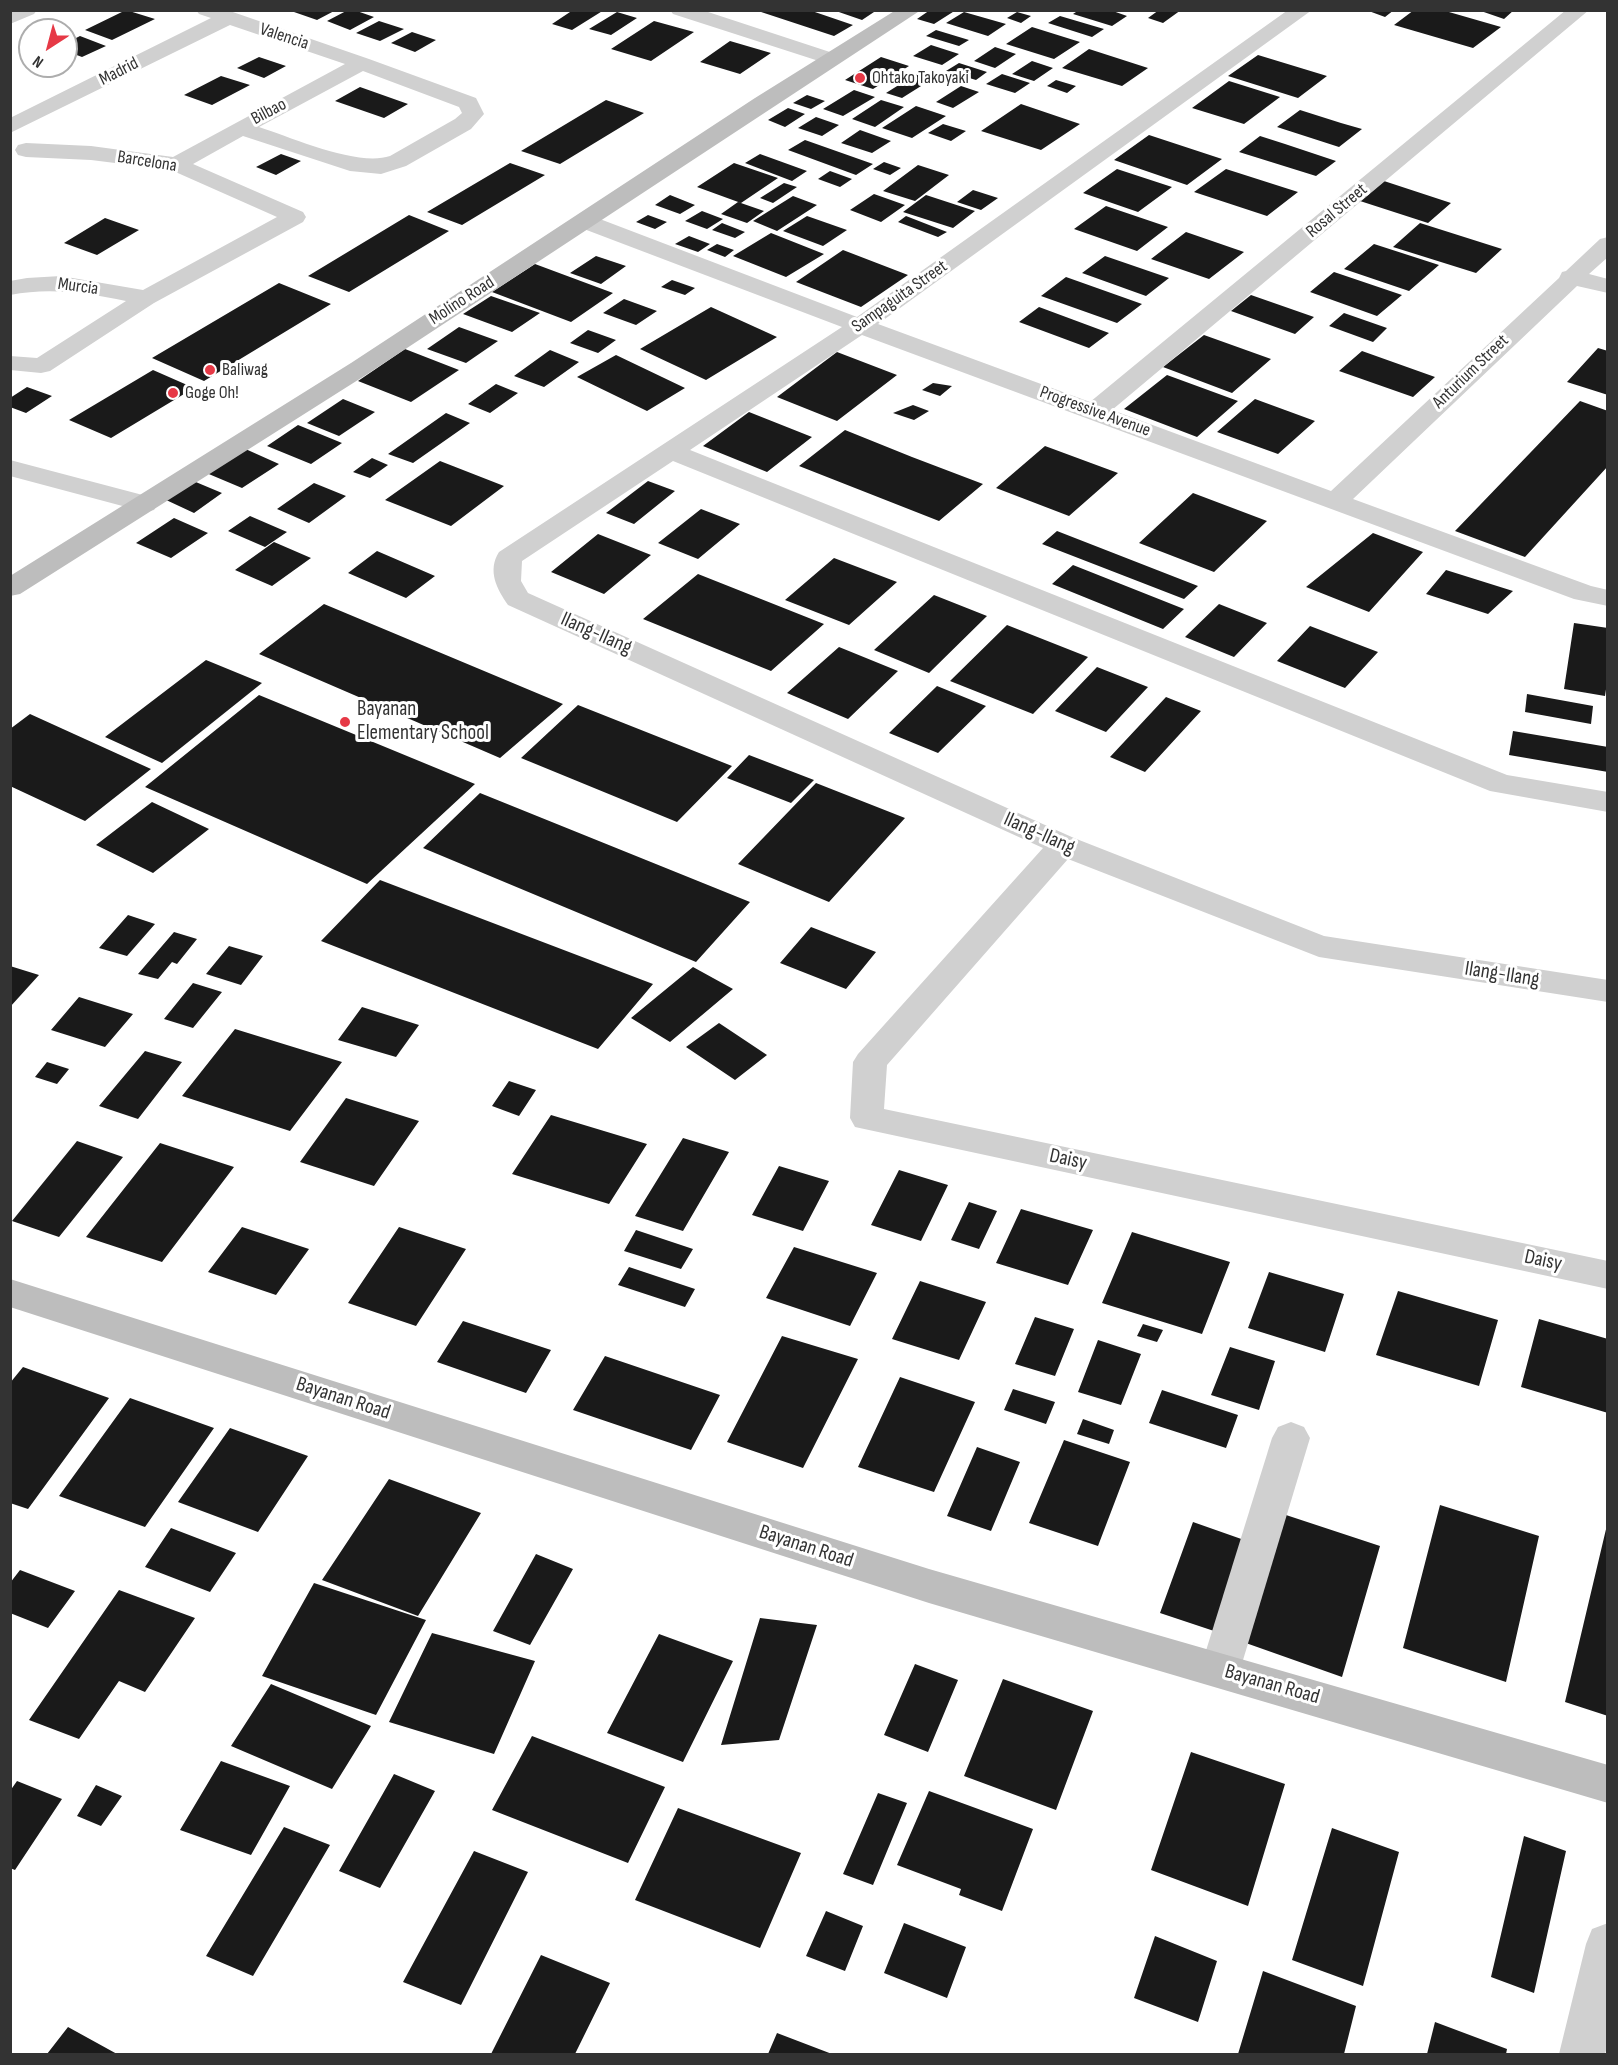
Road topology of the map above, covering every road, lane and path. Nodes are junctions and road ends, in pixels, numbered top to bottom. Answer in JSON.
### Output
{"nodes":[{"id":1,"x":27,"y":10,"type":"edge"},
{"id":2,"x":206,"y":10,"type":"edge"},
{"id":3,"x":680,"y":10,"type":"edge"},
{"id":4,"x":911,"y":10,"type":"edge"},
{"id":5,"x":1302,"y":10,"type":"edge"},
{"id":6,"x":1580,"y":10,"type":"edge"},
{"id":7,"x":719,"y":15,"type":"edge"},
{"id":8,"x":10,"y":18,"type":"edge"},
{"id":9,"x":228,"y":18,"type":"junction"},
{"id":10,"x":832,"y":59,"type":"junction"},
{"id":11,"x":362,"y":63,"type":"junction"},
{"id":12,"x":10,"y":127,"type":"edge"},
{"id":13,"x":239,"y":128,"type":"junction"},
{"id":14,"x":18,"y":155,"type":"edge"},
{"id":15,"x":177,"y":164,"type":"junction"},
{"id":16,"x":584,"y":221,"type":"junction"},
{"id":17,"x":1608,"y":244,"type":"edge"},
{"id":18,"x":1570,"y":277,"type":"junction"},
{"id":19,"x":1608,"y":286,"type":"edge"},
{"id":20,"x":10,"y":288,"type":"edge"},
{"id":21,"x":146,"y":298,"type":"junction"},
{"id":22,"x":860,"y":326,"type":"junction"},
{"id":23,"x":10,"y":363,"type":"edge"},
{"id":24,"x":1094,"y":412,"type":"junction"},
{"id":25,"x":671,"y":451,"type":"junction"},
{"id":26,"x":10,"y":468,"type":"edge"},
{"id":27,"x":1335,"y":501,"type":"junction"},
{"id":28,"x":145,"y":504,"type":"junction"},
{"id":29,"x":507,"y":580,"type":"joint"},
{"id":30,"x":10,"y":588,"type":"edge"},
{"id":31,"x":1608,"y":598,"type":"edge"},
{"id":32,"x":1608,"y":802,"type":"edge"},
{"id":33,"x":1063,"y":845,"type":"junction"},
{"id":34,"x":1608,"y":991,"type":"edge"},
{"id":35,"x":1608,"y":1275,"type":"edge"},
{"id":36,"x":10,"y":1293,"type":"edge"},
{"id":37,"x":1291,"y":1438,"type":"dead end"},
{"id":38,"x":1220,"y":1670,"type":"junction"},
{"id":39,"x":1608,"y":1784,"type":"edge"},
{"id":40,"x":1608,"y":1944,"type":"edge"},
{"id":41,"x":1582,"y":2055,"type":"edge"}],
"edges":[{"from":1,"to":8,"type":"street"},
{"from":2,"to":9,"type":"street","name":"Valencia"},
{"from":3,"to":7,"type":"street"},
{"from":4,"to":10,"type":"main road","name":"Molino Road"},
{"from":5,"to":22,"type":"street","name":"Sampaguita Street"},
{"from":6,"to":24,"type":"street","name":"Rosal Street"},
{"from":7,"to":10,"type":"street"},
{"from":9,"to":11,"type":"street","name":"Valencia"},
{"from":9,"to":12,"type":"street","name":"Madrid"},
{"from":10,"to":16,"type":"main road","name":"Molino Road"},
{"from":11,"to":13,"type":"street","name":"Bilbao"},
{"from":11,"to":13,"type":"street","name":"Valencia"},
{"from":12,"to":14,"type":"street"},
{"from":13,"to":15,"type":"street","name":"Bilbao"},
{"from":14,"to":15,"type":"street","name":"Barcelona"},
{"from":15,"to":21,"type":"street","name":"Barcelona"},
{"from":16,"to":22,"type":"street","name":"Progressive Avenue"},
{"from":16,"to":28,"type":"main road","name":"Molino Road"},
{"from":17,"to":18,"type":"street","name":"Anturium Street"},
{"from":18,"to":19,"type":"street"},
{"from":18,"to":27,"type":"street","name":"Anturium Street"},
{"from":20,"to":21,"type":"street","name":"Murcia"},
{"from":21,"to":23,"type":"street"},
{"from":22,"to":24,"type":"street","name":"Progressive Avenue"},
{"from":22,"to":25,"type":"street","name":"Sampaguita Street"},
{"from":24,"to":27,"type":"street","name":"Progressive Avenue"},
{"from":25,"to":29,"type":"street","name":"Sampaguita Street"},
{"from":25,"to":32,"type":"street"},
{"from":26,"to":28,"type":"street"},
{"from":27,"to":31,"type":"street","name":"Progressive Avenue"},
{"from":28,"to":30,"type":"main road","name":"Molino Road"},
{"from":29,"to":33,"type":"street","name":"Ilang-Ilang"},
{"from":33,"to":34,"type":"street","name":"Ilang-Ilang"},
{"from":33,"to":35,"type":"street","name":"Daisy"},
{"from":36,"to":38,"type":"main road","name":"Bayanan Road"},
{"from":37,"to":38,"type":"street"},
{"from":38,"to":39,"type":"main road","name":"Bayanan Road"},
{"from":40,"to":41,"type":"street"}]}
